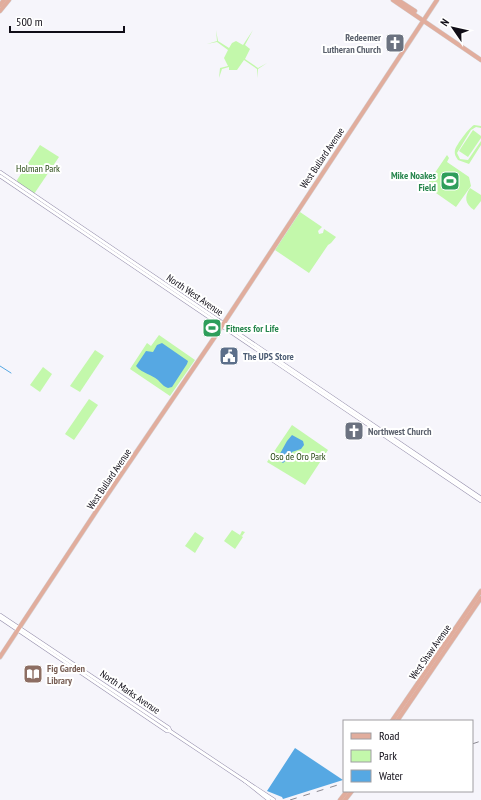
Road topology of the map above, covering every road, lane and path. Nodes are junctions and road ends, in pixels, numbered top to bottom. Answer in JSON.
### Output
{"nodes":[{"id":1,"x":4,"y":0,"type":"edge"},
{"id":2,"x":10,"y":0,"type":"edge"},
{"id":3,"x":393,"y":0,"type":"edge"},
{"id":4,"x":398,"y":0,"type":"edge"},
{"id":5,"x":437,"y":0,"type":"edge"},
{"id":6,"x":0,"y":5,"type":"edge"},
{"id":7,"x":408,"y":7,"type":"junction"},
{"id":8,"x":0,"y":11,"type":"edge"},
{"id":9,"x":424,"y":19,"type":"junction"},
{"id":10,"x":481,"y":56,"type":"edge"},
{"id":11,"x":481,"y":60,"type":"edge"},
{"id":12,"x":0,"y":172,"type":"edge"},
{"id":13,"x":0,"y":176,"type":"edge"},
{"id":14,"x":222,"y":325,"type":"junction"},
{"id":15,"x":254,"y":348,"type":"junction"},
{"id":16,"x":278,"y":361,"type":"junction"},
{"id":17,"x":463,"y":489,"type":"junction"},
{"id":18,"x":477,"y":496,"type":"junction"},
{"id":19,"x":481,"y":498,"type":"edge"},
{"id":20,"x":481,"y":501,"type":"edge"},
{"id":21,"x":480,"y":594,"type":"edge"},
{"id":22,"x":0,"y":615,"type":"edge"},
{"id":23,"x":0,"y":618,"type":"edge"},
{"id":24,"x":18,"y":629,"type":"junction"},
{"id":25,"x":44,"y":648,"type":"junction"},
{"id":26,"x":51,"y":649,"type":"junction"},
{"id":27,"x":0,"y":654,"type":"edge"},
{"id":28,"x":59,"y":658,"type":"junction"},
{"id":29,"x":69,"y":661,"type":"junction"},
{"id":30,"x":422,"y":680,"type":"junction"},
{"id":31,"x":408,"y":700,"type":"junction"},
{"id":32,"x":398,"y":719,"type":"edge"},
{"id":33,"x":393,"y":720,"type":"edge"},
{"id":34,"x":170,"y":730,"type":"junction"},
{"id":35,"x":245,"y":781,"type":"junction"},
{"id":36,"x":346,"y":792,"type":"edge"},
{"id":37,"x":351,"y":792,"type":"edge"},
{"id":38,"x":269,"y":800,"type":"edge"},
{"id":39,"x":274,"y":800,"type":"edge"},
{"id":40,"x":340,"y":800,"type":"edge"},
{"id":41,"x":345,"y":800,"type":"edge"}],
"edges":[{"from":1,"to":6,"type":"main road"},
{"from":2,"to":8,"type":"main road"},
{"from":3,"to":7,"type":"main road"},
{"from":3,"to":9,"type":"main road"},
{"from":4,"to":7,"type":"main road"},
{"from":5,"to":9,"type":"main road","name":"West Bullard Avenue"},
{"from":7,"to":9,"type":"main road"},
{"from":9,"to":10,"type":"main road"},
{"from":9,"to":11,"type":"main road"},
{"from":9,"to":14,"type":"main road","name":"West Bullard Avenue"},
{"from":12,"to":14,"type":"main road","name":"North West Avenue"},
{"from":13,"to":14,"type":"main road","name":"North West Avenue"},
{"from":14,"to":15,"type":"main road","name":"North West Avenue"},
{"from":14,"to":16,"type":"main road","name":"North West Avenue"},
{"from":14,"to":24,"type":"main road","name":"West Bullard Avenue"},
{"from":15,"to":16,"type":"main road"},
{"from":15,"to":17,"type":"main road","name":"North West Avenue"},
{"from":16,"to":18,"type":"main road","name":"North West Avenue"},
{"from":17,"to":18,"type":"main road"},
{"from":17,"to":20,"type":"main road","name":"North West Avenue"},
{"from":18,"to":19,"type":"main road","name":"North West Avenue"},
{"from":21,"to":30,"type":"main road","name":"West Shaw Avenue"},
{"from":21,"to":30,"type":"main road","name":"West Shaw Avenue"},
{"from":22,"to":24,"type":"main road","name":"North Marks Avenue"},
{"from":23,"to":24,"type":"main road","name":"North Marks Avenue"},
{"from":24,"to":25,"type":"main road","name":"North Marks Avenue"},
{"from":24,"to":26,"type":"main road","name":"North Marks Avenue"},
{"from":24,"to":27,"type":"main road","name":"West Bullard Avenue"},
{"from":25,"to":26,"type":"main road"},
{"from":25,"to":28,"type":"main road","name":"North Marks Avenue"},
{"from":26,"to":29,"type":"main road","name":"North Marks Avenue"},
{"from":28,"to":29,"type":"main road"},
{"from":28,"to":34,"type":"main road","name":"North Marks Avenue"},
{"from":29,"to":34,"type":"main road","name":"North Marks Avenue"},
{"from":30,"to":31,"type":"main road","name":"West Shaw Avenue"},
{"from":31,"to":32,"type":"main road"},
{"from":31,"to":33,"type":"main road","name":"West Shaw Avenue"},
{"from":34,"to":35,"type":"main road","name":"North Marks Avenue"},
{"from":35,"to":38,"type":"main road","name":"North Marks Avenue"},
{"from":35,"to":39,"type":"main road","name":"North Marks Avenue"},
{"from":36,"to":40,"type":"main road"},
{"from":37,"to":41,"type":"main road"}]}
